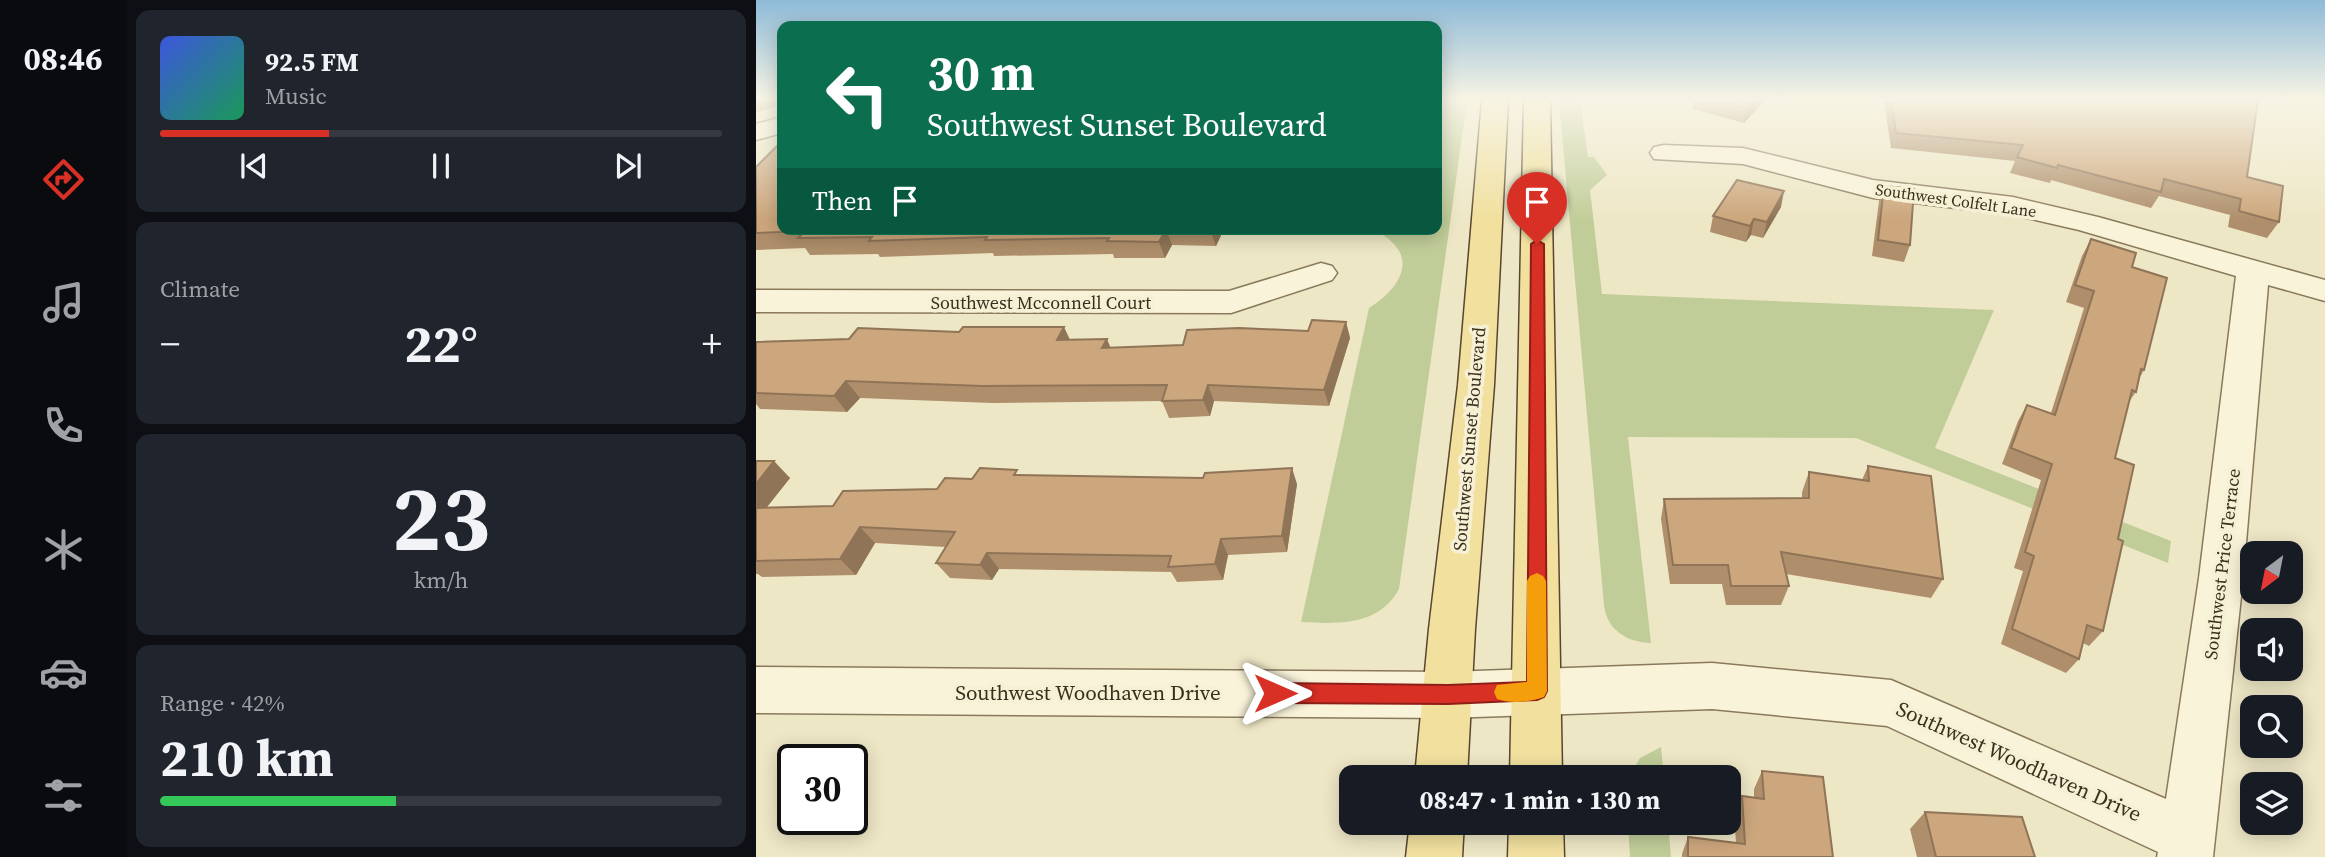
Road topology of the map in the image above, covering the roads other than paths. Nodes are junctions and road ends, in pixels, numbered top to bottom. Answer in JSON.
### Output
{"nodes":[{"id":1,"x":1492,"y":140,"type":"edge"},
{"id":2,"x":1537,"y":140,"type":"edge"},
{"id":3,"x":1664,"y":153,"type":"dead end"},
{"id":4,"x":2253,"y":271,"type":"junction"},
{"id":5,"x":1321,"y":272,"type":"dead end"},
{"id":6,"x":2325,"y":291,"type":"edge"},
{"id":7,"x":756,"y":301,"type":"edge"},
{"id":8,"x":756,"y":690,"type":"edge"},
{"id":9,"x":1537,"y":691,"type":"junction"},
{"id":10,"x":1448,"y":695,"type":"junction"},
{"id":11,"x":1442,"y":765,"type":"edge"},
{"id":12,"x":1536,"y":765,"type":"edge"},
{"id":13,"x":1436,"y":835,"type":"edge"},
{"id":14,"x":1536,"y":835,"type":"edge"},
{"id":15,"x":2187,"y":847,"type":"edge"},
{"id":16,"x":1434,"y":857,"type":"edge"},
{"id":17,"x":1536,"y":857,"type":"edge"}],
"edges":[{"from":1,"to":10,"type":"main road","name":"Southwest Sunset Boulevard"},
{"from":2,"to":9,"type":"main road"},
{"from":3,"to":4,"type":"street","name":"Southwest Colfelt Lane"},
{"from":4,"to":6,"type":"street","name":"Southwest Colfelt Lane"},
{"from":4,"to":15,"type":"street","name":"Southwest Price Terrace"},
{"from":5,"to":7,"type":"street","name":"Southwest Mcconnell Court"},
{"from":8,"to":10,"type":"street","name":"Southwest Woodhaven Drive"},
{"from":9,"to":10,"type":"street","name":"Southwest Woodhaven Drive"},
{"from":9,"to":12,"type":"main road"},
{"from":9,"to":15,"type":"street","name":"Southwest Woodhaven Drive"},
{"from":10,"to":11,"type":"main road","name":"Southwest Sunset Boulevard"},
{"from":13,"to":16,"type":"main road"},
{"from":14,"to":17,"type":"main road"}]}
